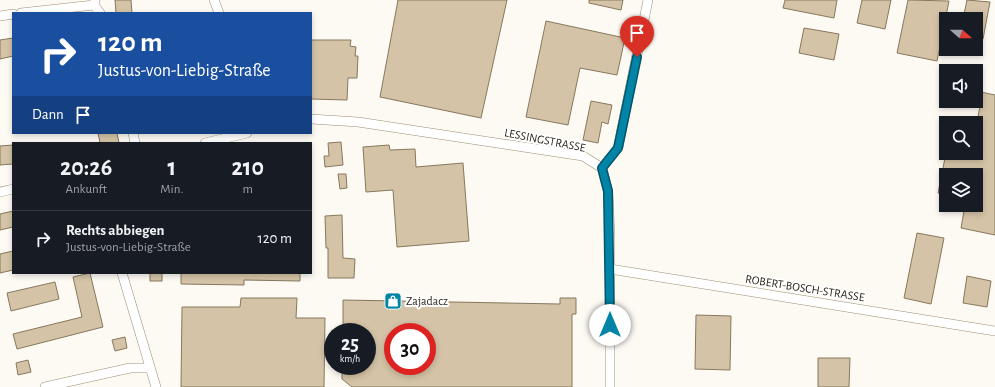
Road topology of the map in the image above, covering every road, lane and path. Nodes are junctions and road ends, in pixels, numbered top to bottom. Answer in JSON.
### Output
{"nodes":[{"id":1,"x":214,"y":0,"type":"edge"},
{"id":2,"x":648,"y":0,"type":"edge"},
{"id":3,"x":95,"y":2,"type":"edge"},
{"id":4,"x":28,"y":12,"type":"edge"},
{"id":5,"x":100,"y":12,"type":"edge"},
{"id":6,"x":219,"y":12,"type":"edge"},
{"id":7,"x":12,"y":14,"type":"edge"},
{"id":8,"x":0,"y":16,"type":"edge"},
{"id":9,"x":312,"y":119,"type":"edge"},
{"id":10,"x":243,"y":134,"type":"edge"},
{"id":11,"x":209,"y":142,"type":"edge"},
{"id":12,"x":602,"y":168,"type":"junction"},
{"id":13,"x":12,"y":189,"type":"edge"},
{"id":14,"x":0,"y":192,"type":"edge"},
{"id":15,"x":610,"y":269,"type":"junction"},
{"id":16,"x":122,"y":274,"type":"edge"},
{"id":17,"x":995,"y":331,"type":"edge"},
{"id":18,"x":150,"y":368,"type":"junction"},
{"id":19,"x":45,"y":387,"type":"edge"},
{"id":20,"x":156,"y":387,"type":"edge"},
{"id":21,"x":610,"y":387,"type":"edge"}],
"edges":[{"from":1,"to":6,"type":"street"},
{"from":2,"to":12,"type":"street"},
{"from":3,"to":4,"type":"street"},
{"from":3,"to":5,"type":"street"},
{"from":7,"to":8,"type":"street"},
{"from":9,"to":12,"type":"street","name":"LESSINGSTRASSE"},
{"from":10,"to":11,"type":"street"},
{"from":12,"to":15,"type":"street"},
{"from":13,"to":14,"type":"street"},
{"from":15,"to":17,"type":"street","name":"ROBERT-BOSCH-STRASSE"},
{"from":15,"to":21,"type":"street"},
{"from":16,"to":18,"type":"street"},
{"from":18,"to":19,"type":"street"},
{"from":18,"to":20,"type":"street"}]}
